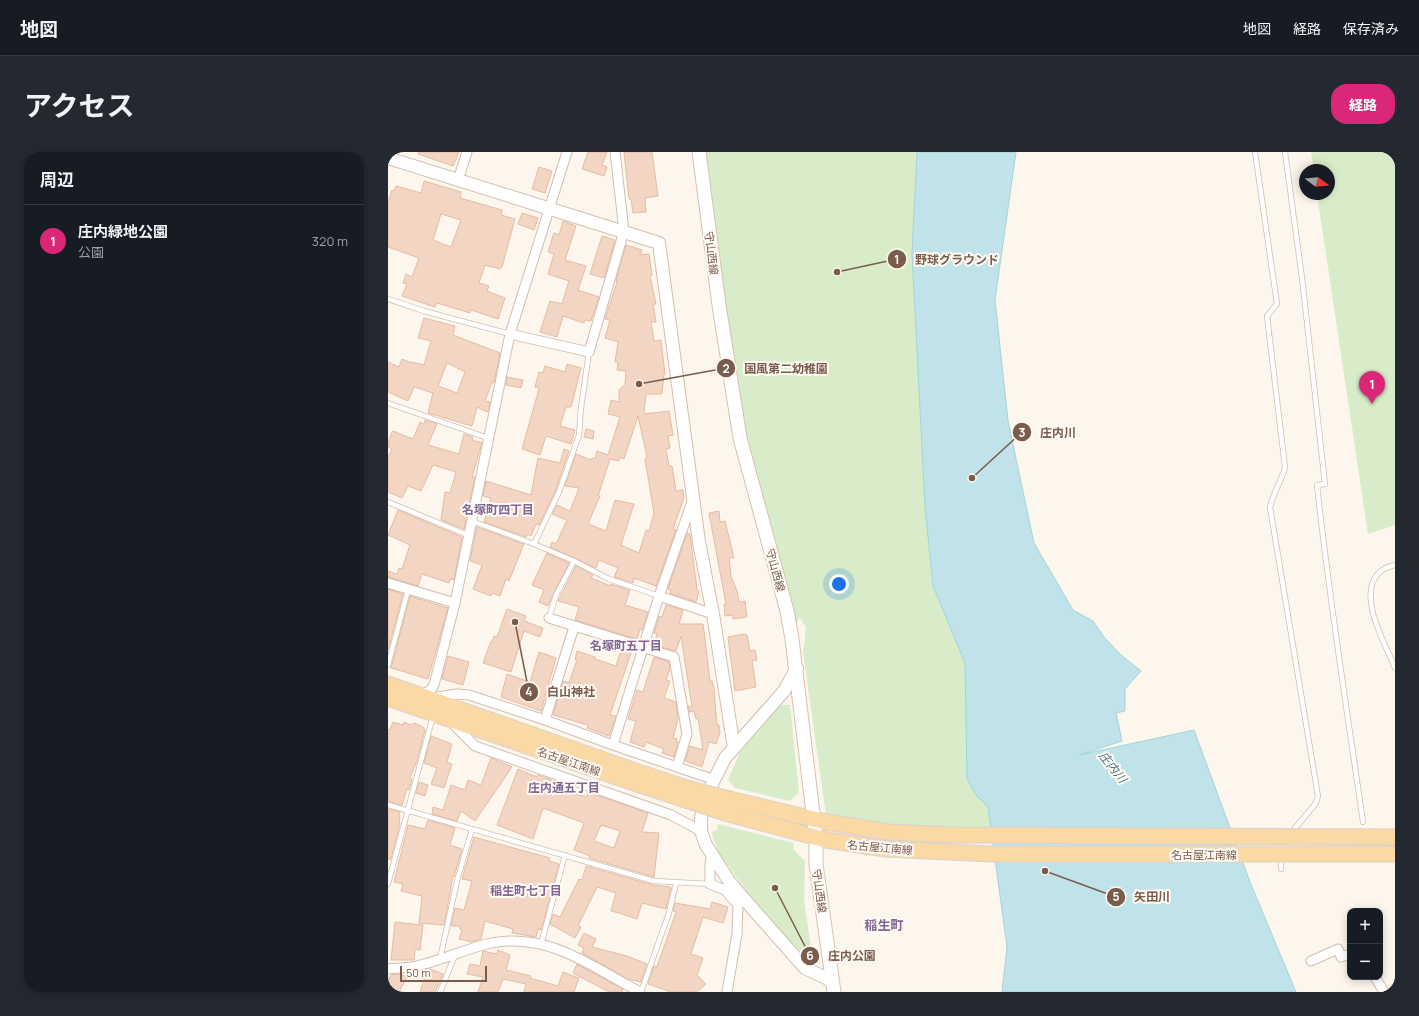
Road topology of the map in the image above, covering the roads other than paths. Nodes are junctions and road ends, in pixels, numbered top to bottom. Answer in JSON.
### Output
{"nodes":[{"id":1,"x":467,"y":152,"type":"edge"},
{"id":2,"x":567,"y":152,"type":"edge"},
{"id":3,"x":615,"y":152,"type":"edge"},
{"id":4,"x":699,"y":152,"type":"edge"},
{"id":5,"x":1255,"y":152,"type":"edge"},
{"id":6,"x":1285,"y":152,"type":"edge"},
{"id":7,"x":388,"y":158,"type":"edge"},
{"id":8,"x":458,"y":180,"type":"junction"},
{"id":9,"x":549,"y":208,"type":"junction"},
{"id":10,"x":624,"y":231,"type":"junction"},
{"id":11,"x":388,"y":299,"type":"edge"},
{"id":12,"x":510,"y":334,"type":"junction"},
{"id":13,"x":589,"y":352,"type":"junction"},
{"id":14,"x":388,"y":403,"type":"edge"},
{"id":15,"x":488,"y":438,"type":"junction"},
{"id":16,"x":694,"y":497,"type":"junction"},
{"id":17,"x":388,"y":502,"type":"edge"},
{"id":18,"x":471,"y":521,"type":"junction"},
{"id":19,"x":470,"y":536,"type":"junction"},
{"id":20,"x":534,"y":544,"type":"junction"},
{"id":21,"x":574,"y":561,"type":"junction"},
{"id":22,"x":1395,"y":564,"type":"edge"},
{"id":23,"x":388,"y":583,"type":"edge"},
{"id":24,"x":408,"y":590,"type":"junction"},
{"id":25,"x":659,"y":596,"type":"junction"},
{"id":26,"x":455,"y":603,"type":"junction"},
{"id":27,"x":713,"y":614,"type":"junction"},
{"id":28,"x":549,"y":618,"type":"joint"},
{"id":29,"x":574,"y":627,"type":"junction"},
{"id":30,"x":644,"y":648,"type":"junction"},
{"id":31,"x":388,"y":665,"type":"edge"},
{"id":32,"x":797,"y":668,"type":"junction"},
{"id":33,"x":1395,"y":668,"type":"edge"},
{"id":34,"x":388,"y":684,"type":"edge"},
{"id":35,"x":427,"y":696,"type":"junction"},
{"id":36,"x":388,"y":698,"type":"edge"},
{"id":37,"x":434,"y":715,"type":"junction"},
{"id":38,"x":450,"y":720,"type":"junction"},
{"id":39,"x":545,"y":720,"type":"junction"},
{"id":40,"x":613,"y":745,"type":"junction"},
{"id":41,"x":734,"y":748,"type":"junction"},
{"id":42,"x":677,"y":767,"type":"junction"},
{"id":43,"x":633,"y":776,"type":"junction"},
{"id":44,"x":715,"y":780,"type":"junction"},
{"id":45,"x":388,"y":805,"type":"edge"},
{"id":46,"x":727,"y":806,"type":"junction"},
{"id":47,"x":408,"y":810,"type":"junction"},
{"id":48,"x":820,"y":821,"type":"junction"},
{"id":49,"x":1363,"y":822,"type":"dead end"},
{"id":50,"x":472,"y":829,"type":"junction"},
{"id":51,"x":701,"y":831,"type":"junction"},
{"id":52,"x":1395,"y":836,"type":"edge"},
{"id":53,"x":821,"y":839,"type":"junction"},
{"id":54,"x":1395,"y":854,"type":"edge"},
{"id":55,"x":565,"y":855,"type":"junction"},
{"id":56,"x":712,"y":855,"type":"junction"},
{"id":57,"x":1281,"y":869,"type":"dead end"},
{"id":58,"x":676,"y":883,"type":"junction"},
{"id":59,"x":388,"y":884,"type":"edge"},
{"id":60,"x":710,"y":884,"type":"junction"},
{"id":61,"x":541,"y":944,"type":"junction"},
{"id":62,"x":455,"y":954,"type":"junction"},
{"id":63,"x":1347,"y":955,"type":"edge"},
{"id":64,"x":440,"y":959,"type":"junction"},
{"id":65,"x":1311,"y":961,"type":"dead end"},
{"id":66,"x":388,"y":969,"type":"edge"},
{"id":67,"x":1377,"y":980,"type":"edge"},
{"id":68,"x":833,"y":987,"type":"edge"},
{"id":69,"x":730,"y":991,"type":"edge"},
{"id":70,"x":440,"y":992,"type":"edge"},
{"id":71,"x":640,"y":992,"type":"edge"},
{"id":72,"x":1384,"y":992,"type":"edge"}],
"edges":[{"from":1,"to":8,"type":"street"},
{"from":2,"to":9,"type":"street"},
{"from":3,"to":10,"type":"street"},
{"from":4,"to":32,"type":"main road","name":"守山西線"},
{"from":5,"to":57,"type":"lane"},
{"from":6,"to":49,"type":"lane"},
{"from":7,"to":8,"type":"street"},
{"from":8,"to":9,"type":"street"},
{"from":9,"to":10,"type":"street"},
{"from":9,"to":12,"type":"street"},
{"from":10,"to":13,"type":"street"},
{"from":10,"to":16,"type":"street"},
{"from":11,"to":12,"type":"lane"},
{"from":12,"to":13,"type":"street"},
{"from":12,"to":15,"type":"street"},
{"from":13,"to":20,"type":"lane"},
{"from":14,"to":15,"type":"lane"},
{"from":15,"to":18,"type":"street"},
{"from":16,"to":25,"type":"street"},
{"from":16,"to":27,"type":"street"},
{"from":17,"to":19,"type":"lane"},
{"from":18,"to":19,"type":"street"},
{"from":18,"to":20,"type":"lane"},
{"from":19,"to":26,"type":"street"},
{"from":20,"to":21,"type":"lane"},
{"from":21,"to":25,"type":"lane"},
{"from":21,"to":28,"type":"lane"},
{"from":22,"to":33,"type":"lane"},
{"from":23,"to":24,"type":"street"},
{"from":24,"to":26,"type":"street"},
{"from":24,"to":31,"type":"lane"},
{"from":25,"to":27,"type":"street"},
{"from":25,"to":30,"type":"street"},
{"from":26,"to":35,"type":"street"},
{"from":27,"to":41,"type":"street"},
{"from":28,"to":29,"type":"street"},
{"from":29,"to":30,"type":"street"},
{"from":29,"to":39,"type":"street"},
{"from":30,"to":40,"type":"street"},
{"from":30,"to":42,"type":"street"},
{"from":32,"to":41,"type":"street"},
{"from":32,"to":48,"type":"main road","name":"守山西線"},
{"from":34,"to":35,"type":"main road","name":"名古屋江南線"},
{"from":35,"to":39,"type":"street"},
{"from":35,"to":43,"type":"main road","name":"名古屋江南線"},
{"from":36,"to":37,"type":"main road","name":"名古屋江南線"},
{"from":37,"to":38,"type":"main road","name":"名古屋江南線"},
{"from":37,"to":47,"type":"lane"},
{"from":38,"to":43,"type":"main road","name":"名古屋江南線"},
{"from":38,"to":51,"type":"street"},
{"from":39,"to":40,"type":"street"},
{"from":40,"to":42,"type":"street"},
{"from":41,"to":44,"type":"street"},
{"from":42,"to":44,"type":"street"},
{"from":43,"to":46,"type":"main road","name":"名古屋江南線","bridge":true},
{"from":44,"to":51,"type":"street"},
{"from":45,"to":47,"type":"lane"},
{"from":46,"to":48,"type":"main road","name":"名古屋江南線"},
{"from":46,"to":53,"type":"main road","name":"名古屋江南線"},
{"from":47,"to":50,"type":"lane"},
{"from":47,"to":59,"type":"lane"},
{"from":48,"to":52,"type":"main road","name":"名古屋江南線","bridge":true},
{"from":48,"to":53,"type":"main road","name":"守山西線"},
{"from":50,"to":55,"type":"lane"},
{"from":50,"to":64,"type":"lane"},
{"from":51,"to":56,"type":"street"},
{"from":53,"to":54,"type":"main road","name":"名古屋江南線","bridge":true},
{"from":53,"to":68,"type":"main road","name":"守山西線"},
{"from":55,"to":58,"type":"lane"},
{"from":55,"to":61,"type":"lane"},
{"from":56,"to":60,"type":"street"},
{"from":56,"to":68,"type":"street"},
{"from":58,"to":60,"type":"lane"},
{"from":58,"to":71,"type":"lane"},
{"from":60,"to":69,"type":"street"},
{"from":61,"to":62,"type":"street"},
{"from":61,"to":71,"type":"street"},
{"from":62,"to":64,"type":"street"},
{"from":62,"to":70,"type":"lane"},
{"from":63,"to":65,"type":"street"},
{"from":64,"to":66,"type":"street"},
{"from":67,"to":72,"type":"street"}]}
